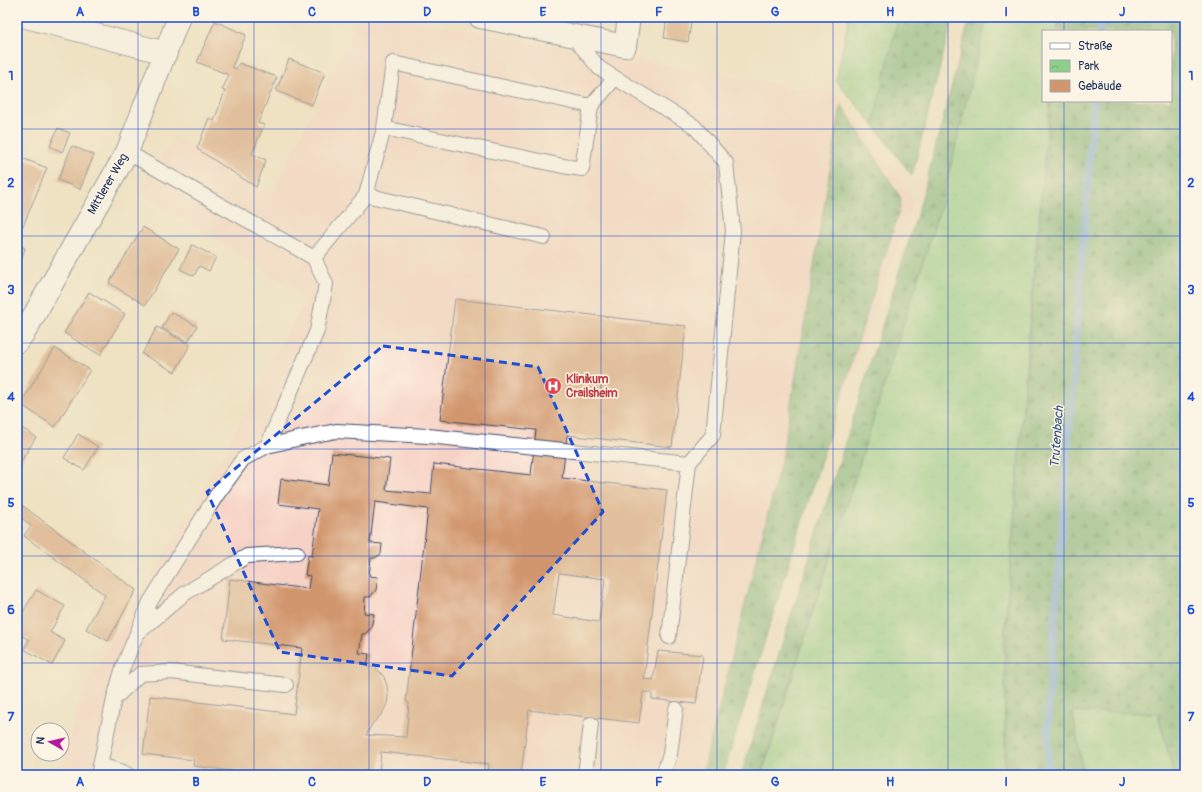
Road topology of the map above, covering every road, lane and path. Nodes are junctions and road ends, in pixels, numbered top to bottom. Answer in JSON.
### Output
{"nodes":[{"id":1,"x":26,"y":17,"type":"edge"},
{"id":2,"x":179,"y":17,"type":"edge"},
{"id":3,"x":480,"y":17,"type":"edge"},
{"id":4,"x":629,"y":17,"type":"edge"},
{"id":5,"x":571,"y":35,"type":"junction"},
{"id":6,"x":166,"y":53,"type":"junction"},
{"id":7,"x":615,"y":78,"type":"junction"},
{"id":8,"x":591,"y":106,"type":"junction"},
{"id":9,"x":384,"y":128,"type":"junction"},
{"id":10,"x":127,"y":152,"type":"junction"},
{"id":11,"x":366,"y":195,"type":"junction"},
{"id":12,"x":544,"y":237,"type":"dead end"},
{"id":13,"x":314,"y":258,"type":"junction"},
{"id":14,"x":17,"y":342,"type":"edge"},
{"id":15,"x":267,"y":446,"type":"junction"},
{"id":16,"x":689,"y":463,"type":"junction"},
{"id":17,"x":297,"y":553,"type":"dead end"},
{"id":18,"x":136,"y":635,"type":"junction"},
{"id":19,"x":669,"y":637,"type":"dead end"},
{"id":20,"x":286,"y":685,"type":"dead end"},
{"id":21,"x":114,"y":699,"type":"junction"},
{"id":22,"x":676,"y":709,"type":"dead end"},
{"id":23,"x":591,"y":724,"type":"dead end"},
{"id":24,"x":99,"y":770,"type":"edge"},
{"id":25,"x":128,"y":775,"type":"edge"},
{"id":26,"x":585,"y":775,"type":"edge"},
{"id":27,"x":663,"y":775,"type":"edge"}],
"edges":[{"from":1,"to":6,"type":"street"},
{"from":2,"to":6,"type":"street","name":"Mittlerer Weg"},
{"from":3,"to":5,"type":"street"},
{"from":4,"to":5,"type":"street"},
{"from":5,"to":7,"type":"lane"},
{"from":6,"to":10,"type":"street","name":"Mittlerer Weg"},
{"from":7,"to":8,"type":"lane"},
{"from":7,"to":16,"type":"lane"},
{"from":8,"to":9,"type":"lane"},
{"from":8,"to":9,"type":"lane"},
{"from":9,"to":11,"type":"lane"},
{"from":10,"to":13,"type":"lane"},
{"from":10,"to":14,"type":"street","name":"Mittlerer Weg"},
{"from":11,"to":12,"type":"lane"},
{"from":11,"to":13,"type":"lane"},
{"from":13,"to":15,"type":"lane"},
{"from":15,"to":16,"type":"lane"},
{"from":15,"to":18,"type":"lane"},
{"from":16,"to":19,"type":"lane"},
{"from":17,"to":18,"type":"lane"},
{"from":18,"to":21,"type":"lane"},
{"from":20,"to":21,"type":"lane"},
{"from":21,"to":24,"type":"lane"},
{"from":22,"to":27,"type":"lane"},
{"from":23,"to":26,"type":"lane"},
{"from":24,"to":25,"type":"lane"}]}
